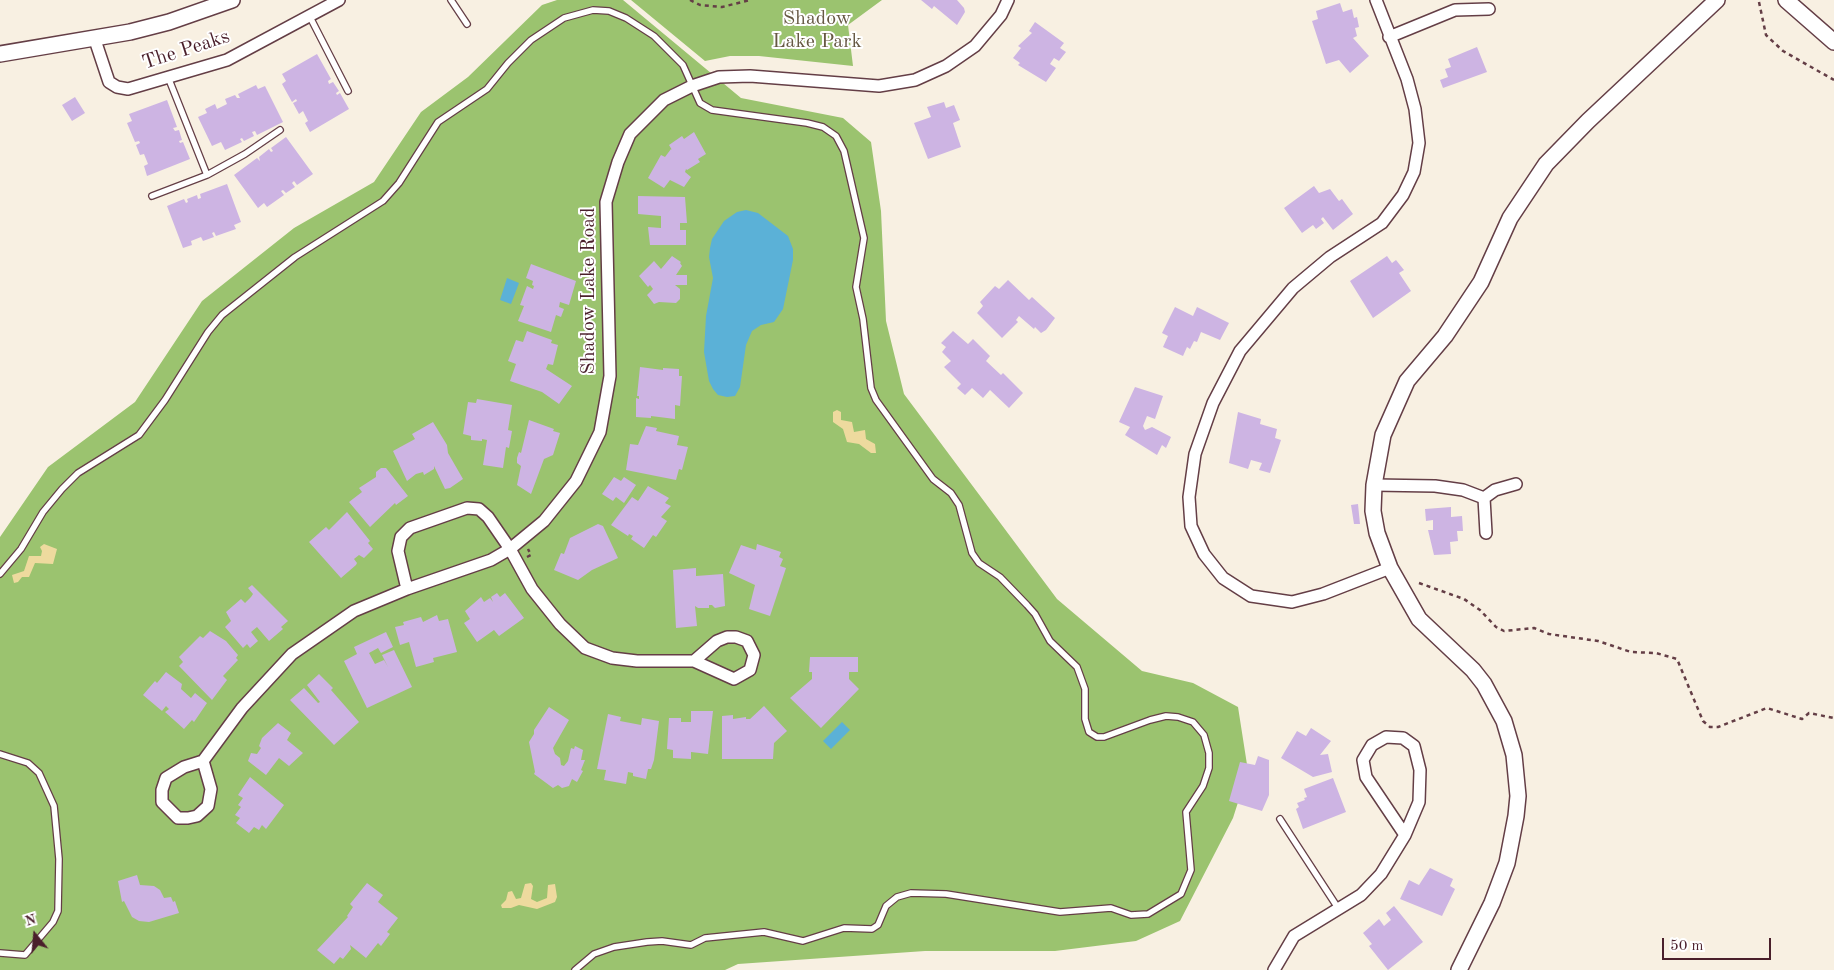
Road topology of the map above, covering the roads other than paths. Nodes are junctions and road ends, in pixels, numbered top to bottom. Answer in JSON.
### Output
{"nodes":[{"id":1,"x":232,"y":0,"type":"edge"},
{"id":2,"x":339,"y":0,"type":"edge"},
{"id":3,"x":451,"y":0,"type":"edge"},
{"id":4,"x":1008,"y":0,"type":"edge"},
{"id":5,"x":1376,"y":0,"type":"edge"},
{"id":6,"x":1717,"y":0,"type":"edge"},
{"id":7,"x":1786,"y":0,"type":"edge"},
{"id":8,"x":1489,"y":9,"type":"dead end"},
{"id":9,"x":310,"y":17,"type":"junction"},
{"id":10,"x":467,"y":24,"type":"dead end"},
{"id":11,"x":1389,"y":37,"type":"junction"},
{"id":12,"x":95,"y":40,"type":"junction"},
{"id":13,"x":1834,"y":42,"type":"edge"},
{"id":14,"x":0,"y":54,"type":"edge"},
{"id":15,"x":168,"y":77,"type":"junction"},
{"id":16,"x":692,"y":86,"type":"junction"},
{"id":17,"x":348,"y":92,"type":"dead end"},
{"id":18,"x":280,"y":130,"type":"dead end"},
{"id":19,"x":207,"y":175,"type":"junction"},
{"id":20,"x":152,"y":196,"type":"dead end"},
{"id":21,"x":1516,"y":484,"type":"dead end"},
{"id":22,"x":1374,"y":485,"type":"junction"},
{"id":23,"x":1484,"y":498,"type":"junction"},
{"id":24,"x":1486,"y":534,"type":"dead end"},
{"id":25,"x":510,"y":550,"type":"junction"},
{"id":26,"x":1390,"y":568,"type":"junction"},
{"id":27,"x":0,"y":574,"type":"edge"},
{"id":28,"x":407,"y":589,"type":"junction"},
{"id":29,"x":694,"y":661,"type":"junction"},
{"id":30,"x":0,"y":754,"type":"edge"},
{"id":31,"x":203,"y":761,"type":"junction"},
{"id":32,"x":1280,"y":819,"type":"dead end"},
{"id":33,"x":1405,"y":835,"type":"junction"},
{"id":34,"x":1338,"y":908,"type":"junction"},
{"id":35,"x":0,"y":953,"type":"edge"},
{"id":36,"x":575,"y":970,"type":"edge"},
{"id":37,"x":1274,"y":970,"type":"edge"},
{"id":38,"x":1459,"y":970,"type":"edge"}],
"edges":[{"from":1,"to":12,"type":"street"},
{"from":2,"to":9,"type":"street","name":"The Peaks"},
{"from":3,"to":10,"type":"lane"},
{"from":4,"to":16,"type":"street","name":"Shadow Lake Road"},
{"from":5,"to":11,"type":"street"},
{"from":6,"to":22,"type":"street"},
{"from":7,"to":13,"type":"street"},
{"from":8,"to":11,"type":"street"},
{"from":9,"to":15,"type":"street","name":"The Peaks"},
{"from":9,"to":17,"type":"lane"},
{"from":11,"to":26,"type":"street"},
{"from":12,"to":14,"type":"street"},
{"from":12,"to":15,"type":"street","name":"The Peaks"},
{"from":15,"to":19,"type":"lane"},
{"from":16,"to":25,"type":"street","name":"Shadow Lake Road"},
{"from":16,"to":27,"type":"lane"},
{"from":16,"to":36,"type":"lane"},
{"from":18,"to":19,"type":"lane"},
{"from":19,"to":20,"type":"lane"},
{"from":21,"to":23,"type":"street"},
{"from":22,"to":23,"type":"street"},
{"from":22,"to":26,"type":"street"},
{"from":23,"to":24,"type":"street"},
{"from":25,"to":28,"type":"street","name":"Shadow Lake Road"},
{"from":25,"to":28,"type":"street"},
{"from":25,"to":29,"type":"street"},
{"from":26,"to":38,"type":"street"},
{"from":28,"to":31,"type":"street","name":"Shadow Lake Road"},
{"from":29,"to":29,"type":"street"},
{"from":30,"to":35,"type":"lane"},
{"from":31,"to":31,"type":"street"},
{"from":32,"to":34,"type":"lane"},
{"from":33,"to":33,"type":"street"},
{"from":33,"to":34,"type":"street"},
{"from":34,"to":37,"type":"street"}]}
